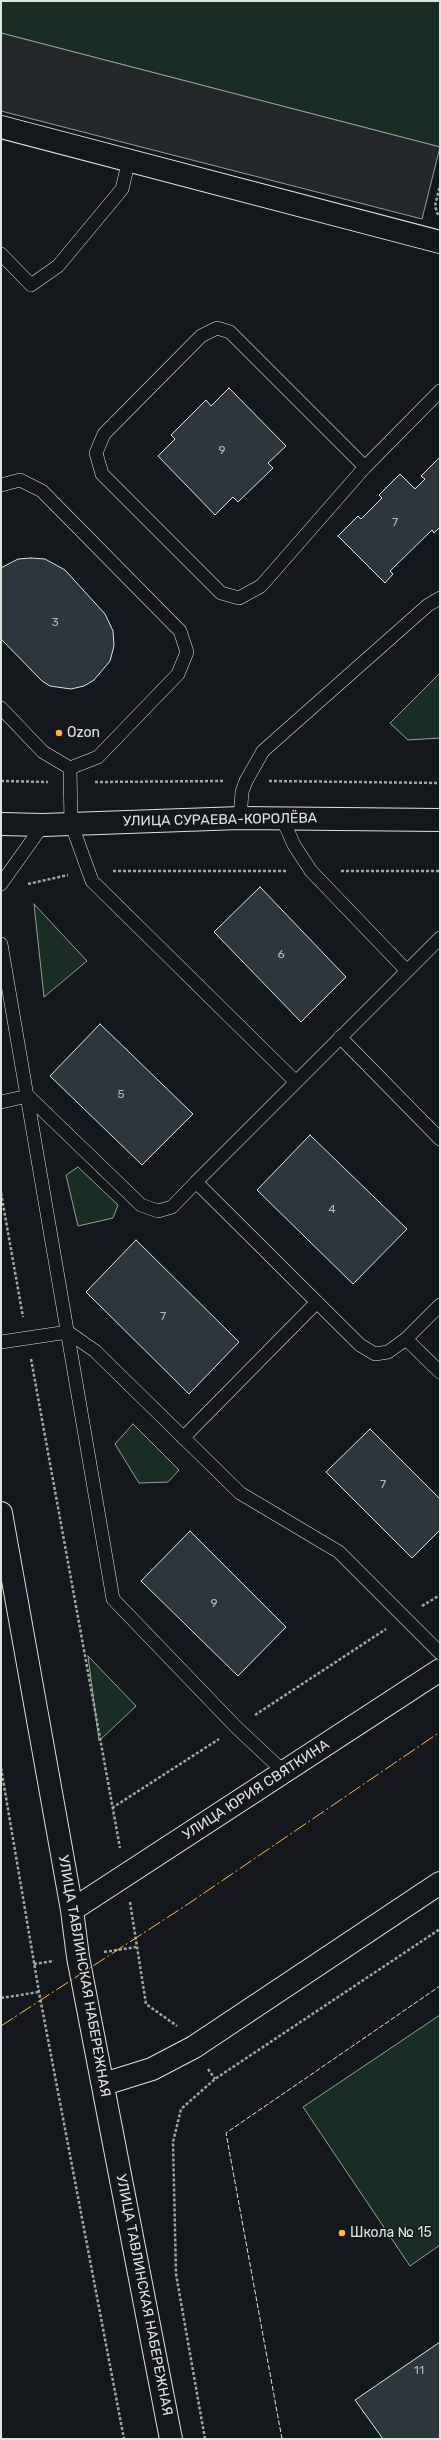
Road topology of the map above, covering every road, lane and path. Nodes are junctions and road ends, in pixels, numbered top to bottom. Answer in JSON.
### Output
{"nodes":[{"id":1,"x":1,"y":127,"type":"edge"},
{"id":2,"x":129,"y":160,"type":"junction"},
{"id":3,"x":440,"y":185,"type":"edge"},
{"id":4,"x":440,"y":216,"type":"edge"},
{"id":5,"x":440,"y":242,"type":"edge"},
{"id":6,"x":1,"y":254,"type":"edge"},
{"id":7,"x":440,"y":391,"type":"edge"},
{"id":8,"x":365,"y":467,"type":"junction"},
{"id":9,"x":1,"y":485,"type":"edge"},
{"id":10,"x":440,"y":598,"type":"edge"},
{"id":11,"x":1,"y":708,"type":"edge"},
{"id":12,"x":70,"y":768,"type":"junction"},
{"id":13,"x":1,"y":781,"type":"edge"},
{"id":14,"x":246,"y":781,"type":"junction"},
{"id":15,"x":70,"y":783,"type":"junction"},
{"id":16,"x":440,"y":783,"type":"edge"},
{"id":17,"x":240,"y":818,"type":"junction"},
{"id":18,"x":282,"y":818,"type":"junction"},
{"id":19,"x":440,"y":820,"type":"edge"},
{"id":20,"x":71,"y":823,"type":"junction"},
{"id":21,"x":1,"y":824,"type":"edge"},
{"id":22,"x":43,"y":825,"type":"junction"},
{"id":23,"x":88,"y":871,"type":"junction"},
{"id":24,"x":311,"y":871,"type":"junction"},
{"id":25,"x":440,"y":871,"type":"edge"},
{"id":26,"x":5,"y":879,"type":"edge"},
{"id":27,"x":440,"y":938,"type":"edge"},
{"id":28,"x":1,"y":944,"type":"edge"},
{"id":29,"x":407,"y":971,"type":"junction"},
{"id":30,"x":340,"y":1037,"type":"junction"},
{"id":31,"x":295,"y":1082,"type":"junction"},
{"id":32,"x":28,"y":1096,"type":"junction"},
{"id":33,"x":1,"y":1102,"type":"edge"},
{"id":34,"x":440,"y":1139,"type":"edge"},
{"id":35,"x":196,"y":1182,"type":"junction"},
{"id":36,"x":1,"y":1193,"type":"edge"},
{"id":37,"x":317,"y":1302,"type":"junction"},
{"id":38,"x":440,"y":1305,"type":"edge"},
{"id":39,"x":68,"y":1332,"type":"junction"},
{"id":40,"x":27,"y":1338,"type":"junction"},
{"id":41,"x":406,"y":1339,"type":"junction"},
{"id":42,"x":1,"y":1342,"type":"edge"},
{"id":43,"x":440,"y":1372,"type":"edge"},
{"id":44,"x":183,"y":1438,"type":"junction"},
{"id":45,"x":1,"y":1513,"type":"edge"},
{"id":46,"x":440,"y":1594,"type":"edge"},
{"id":47,"x":406,"y":1617,"type":"junction"},
{"id":48,"x":440,"y":1653,"type":"edge"},
{"id":49,"x":440,"y":1670,"type":"edge"},
{"id":50,"x":236,"y":1727,"type":"junction"},
{"id":51,"x":1,"y":1768,"type":"edge"},
{"id":52,"x":284,"y":1772,"type":"junction"},
{"id":53,"x":112,"y":1808,"type":"junction"},
{"id":54,"x":126,"y":1875,"type":"junction"},
{"id":55,"x":440,"y":1883,"type":"edge"},
{"id":56,"x":72,"y":1910,"type":"junction"},
{"id":57,"x":440,"y":1929,"type":"edge"},
{"id":58,"x":39,"y":1992,"type":"junction"},
{"id":59,"x":1,"y":1998,"type":"edge"},
{"id":60,"x":194,"y":2047,"type":"junction"},
{"id":61,"x":215,"y":2079,"type":"junction"},
{"id":62,"x":104,"y":2084,"type":"junction"},
{"id":63,"x":124,"y":2439,"type":"edge"},
{"id":64,"x":171,"y":2439,"type":"edge"},
{"id":65,"x":205,"y":2439,"type":"edge"}],
"edges":[{"from":1,"to":2,"type":"street"},
{"from":2,"to":5,"type":"street"},
{"from":2,"to":6,"type":"lane"},
{"from":3,"to":4,"type":"path"},
{"from":7,"to":8,"type":"lane"},
{"from":8,"to":8,"type":"lane"},
{"from":9,"to":12,"type":"lane"},
{"from":10,"to":14,"type":"lane"},
{"from":11,"to":12,"type":"lane"},
{"from":12,"to":15,"type":"lane"},
{"from":13,"to":15,"type":"path"},
{"from":14,"to":15,"type":"path"},
{"from":14,"to":16,"type":"path"},
{"from":14,"to":17,"type":"lane"},
{"from":15,"to":20,"type":"lane"},
{"from":17,"to":18,"type":"street","name":"УЛИЦА СУРАЕВА-КОРОЛЁВА"},
{"from":17,"to":20,"type":"street","name":"УЛИЦА СУРАЕВА-КОРОЛЁВА"},
{"from":18,"to":19,"type":"street","name":"УЛИЦА СУРАЕВА-КОРОЛЁВА"},
{"from":18,"to":24,"type":"lane"},
{"from":20,"to":22,"type":"street","name":"УЛИЦА СУРАЕВА-КОРОЛЁВА"},
{"from":20,"to":23,"type":"lane"},
{"from":21,"to":22,"type":"street","name":"УЛИЦА СУРАЕВА-КОРОЛЁВА"},
{"from":22,"to":26,"type":"lane"},
{"from":23,"to":24,"type":"path"},
{"from":23,"to":26,"type":"path"},
{"from":23,"to":31,"type":"lane"},
{"from":24,"to":25,"type":"path"},
{"from":24,"to":29,"type":"lane"},
{"from":27,"to":29,"type":"lane"},
{"from":28,"to":32,"type":"lane"},
{"from":29,"to":30,"type":"lane"},
{"from":30,"to":31,"type":"lane"},
{"from":30,"to":34,"type":"lane"},
{"from":31,"to":35,"type":"lane"},
{"from":32,"to":33,"type":"lane"},
{"from":32,"to":35,"type":"lane"},
{"from":32,"to":39,"type":"lane"},
{"from":35,"to":37,"type":"lane"},
{"from":36,"to":40,"type":"path"},
{"from":37,"to":41,"type":"lane"},
{"from":37,"to":44,"type":"lane"},
{"from":38,"to":41,"type":"lane"},
{"from":39,"to":40,"type":"lane"},
{"from":39,"to":44,"type":"lane"},
{"from":39,"to":50,"type":"lane"},
{"from":40,"to":42,"type":"lane"},
{"from":40,"to":53,"type":"path"},
{"from":41,"to":43,"type":"lane"},
{"from":44,"to":47,"type":"lane"},
{"from":45,"to":56,"type":"street","name":"УЛИЦА ТАВЛИНСКАЯ НАБЕРЕЖНАЯ"},
{"from":46,"to":47,"type":"path"},
{"from":47,"to":48,"type":"lane"},
{"from":47,"to":50,"type":"path"},
{"from":49,"to":52,"type":"street","name":"УЛИЦА ЮРИЯ СВЯТКИНА"},
{"from":50,"to":52,"type":"lane"},
{"from":50,"to":53,"type":"path"},
{"from":51,"to":58,"type":"path"},
{"from":52,"to":54,"type":"street","name":"УЛИЦА ЮРИЯ СВЯТКИНА"},
{"from":53,"to":54,"type":"path"},
{"from":54,"to":56,"type":"street","name":"УЛИЦА ЮРИЯ СВЯТКИНА"},
{"from":54,"to":60,"type":"path"},
{"from":55,"to":60,"type":"street"},
{"from":56,"to":62,"type":"street","name":"УЛИЦА ТАВЛИНСКАЯ НАБЕРЕЖНАЯ"},
{"from":57,"to":61,"type":"path"},
{"from":58,"to":59,"type":"path"},
{"from":58,"to":63,"type":"path"},
{"from":60,"to":61,"type":"path"},
{"from":60,"to":62,"type":"street"},
{"from":61,"to":65,"type":"path"},
{"from":62,"to":64,"type":"street","name":"УЛИЦА ТАВЛИНСКАЯ НАБЕРЕЖНАЯ"}]}
